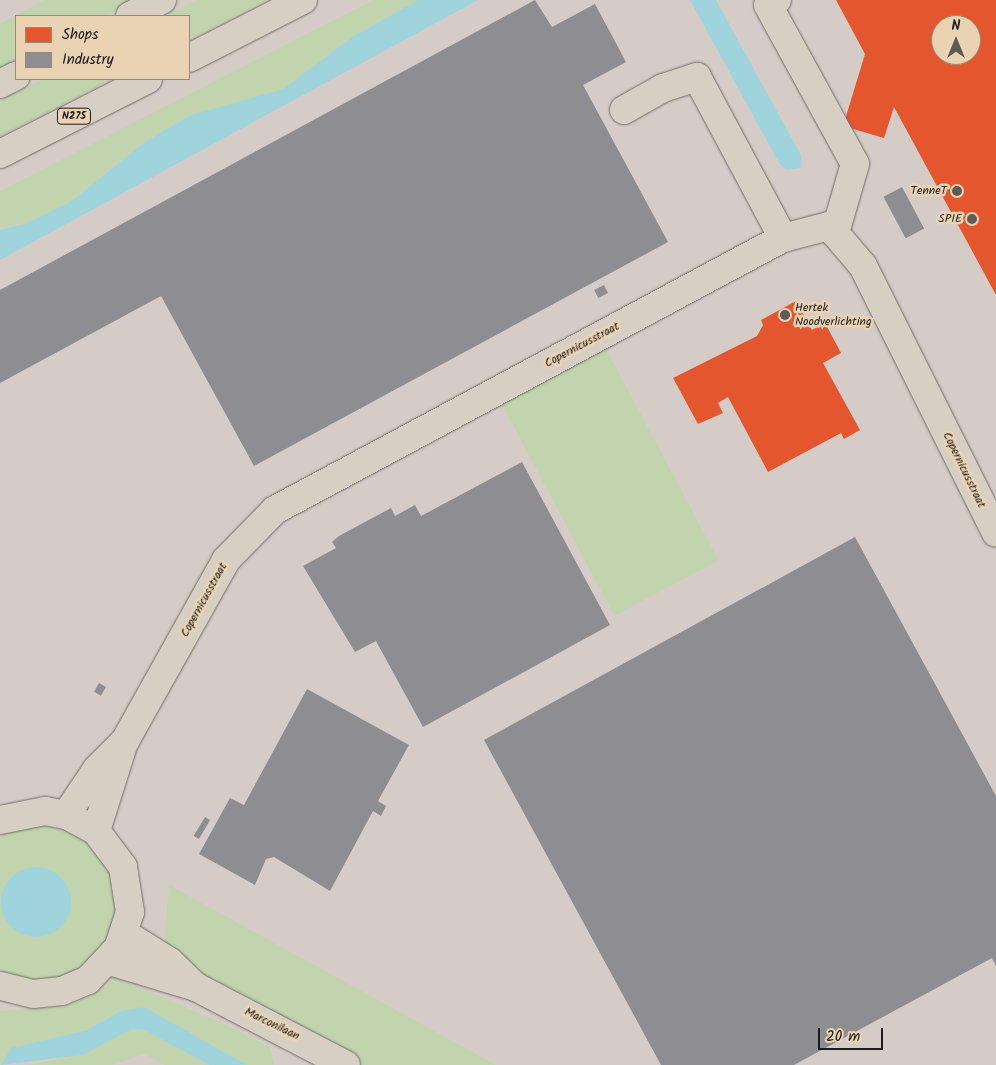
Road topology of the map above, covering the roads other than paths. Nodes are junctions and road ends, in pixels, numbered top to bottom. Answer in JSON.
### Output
{"nodes":[{"id":1,"x":162,"y":0,"type":"edge"},
{"id":2,"x":303,"y":0,"type":"edge"},
{"id":3,"x":778,"y":0,"type":"edge"},
{"id":4,"x":132,"y":15,"type":"edge"},
{"id":5,"x":190,"y":57,"type":"edge"},
{"id":6,"x":15,"y":76,"type":"edge"},
{"id":7,"x":146,"y":80,"type":"edge"},
{"id":8,"x":0,"y":84,"type":"edge"},
{"id":9,"x":624,"y":110,"type":"dead end"},
{"id":10,"x":0,"y":154,"type":"edge"},
{"id":11,"x":835,"y":233,"type":"junction"},
{"id":12,"x":783,"y":238,"type":"junction"},
{"id":13,"x":996,"y":534,"type":"edge"},
{"id":14,"x":125,"y":741,"type":"junction"},
{"id":15,"x":66,"y":815,"type":"junction"},
{"id":16,"x":0,"y":820,"type":"edge"},
{"id":17,"x":96,"y":831,"type":"junction"},
{"id":18,"x":125,"y":934,"type":"junction"},
{"id":19,"x":110,"y":961,"type":"junction"},
{"id":20,"x":196,"y":987,"type":"junction"},
{"id":21,"x":2,"y":990,"type":"edge"},
{"id":22,"x":346,"y":1065,"type":"edge"}],
"edges":[{"from":1,"to":4,"type":"street"},
{"from":2,"to":5,"type":"street"},
{"from":3,"to":11,"type":"street"},
{"from":6,"to":8,"type":"street"},
{"from":7,"to":10,"type":"street","number":"N275"},
{"from":9,"to":12,"type":"street"},
{"from":11,"to":12,"type":"street","name":"Copernicusstraat"},
{"from":11,"to":13,"type":"street","name":"Copernicusstraat"},
{"from":12,"to":14,"type":"street","name":"Copernicusstraat"},
{"from":14,"to":15,"type":"street","name":"Copernicusstraat"},
{"from":14,"to":17,"type":"street","name":"Copernicusstraat"},
{"from":15,"to":16,"type":"street"},
{"from":15,"to":17,"type":"street"},
{"from":17,"to":18,"type":"street"},
{"from":18,"to":19,"type":"street"},
{"from":18,"to":20,"type":"street","name":"Marconilaan"},
{"from":19,"to":20,"type":"street","name":"Marconilaan"},
{"from":19,"to":21,"type":"street"},
{"from":20,"to":22,"type":"street","name":"Marconilaan"}]}
